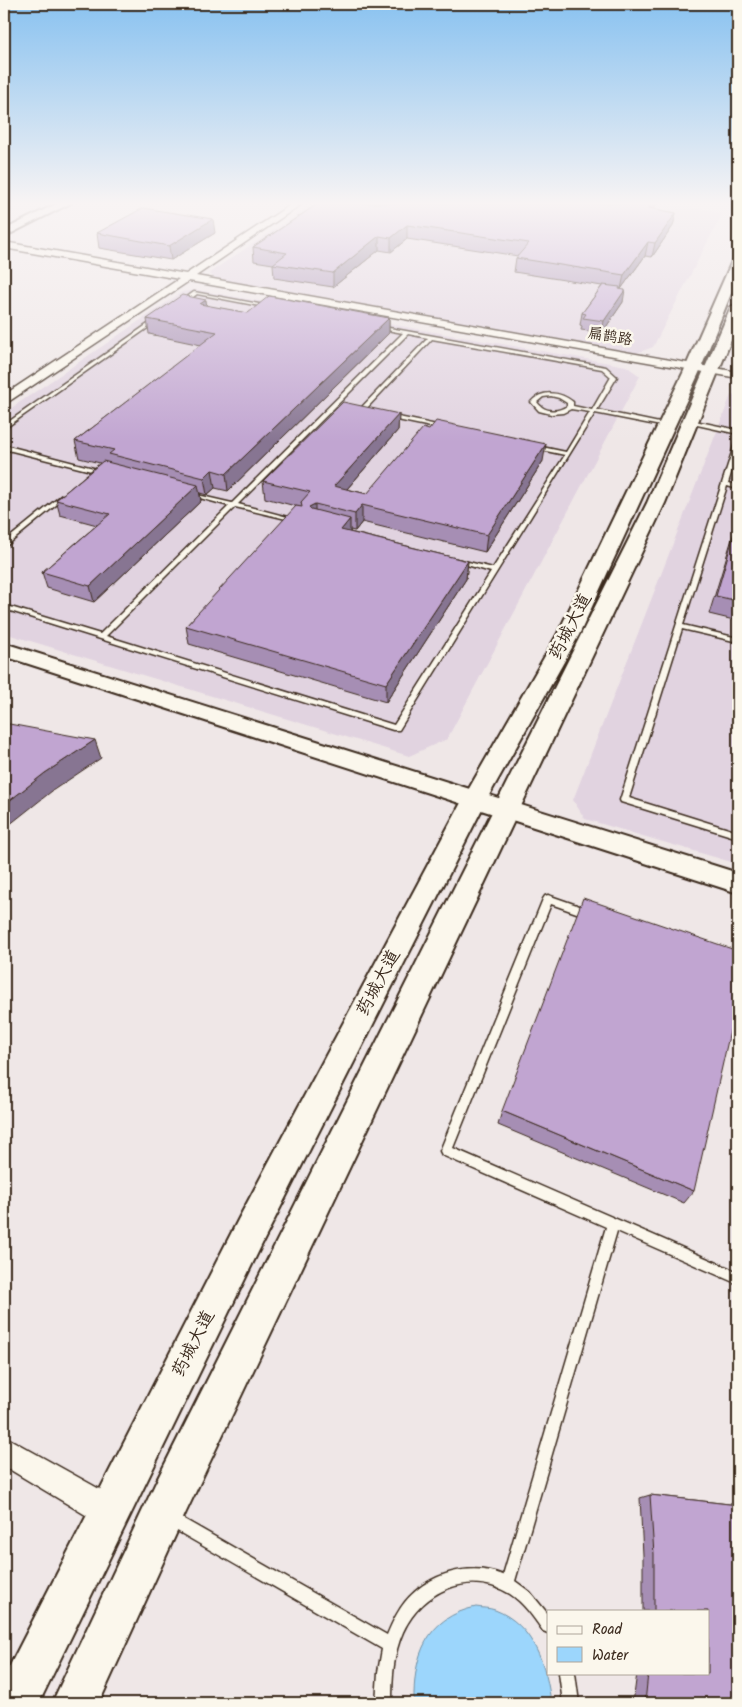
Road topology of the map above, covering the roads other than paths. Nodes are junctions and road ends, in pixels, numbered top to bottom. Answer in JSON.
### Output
{"nodes":[{"id":1,"x":178,"y":283,"type":"edge"},
{"id":2,"x":212,"y":283,"type":"edge"},
{"id":3,"x":733,"y":283,"type":"edge"},
{"id":4,"x":180,"y":304,"type":"edge"},
{"id":5,"x":273,"y":307,"type":"edge"},
{"id":6,"x":738,"y":307,"type":"edge"},
{"id":7,"x":164,"y":315,"type":"edge"},
{"id":8,"x":369,"y":325,"type":"edge"},
{"id":9,"x":407,"y":332,"type":"junction"},
{"id":10,"x":431,"y":337,"type":"junction"},
{"id":11,"x":714,"y":371,"type":"edge"},
{"id":12,"x":4,"y":400,"type":"edge"},
{"id":13,"x":334,"y":405,"type":"junction"},
{"id":14,"x":343,"y":407,"type":"edge"},
{"id":15,"x":570,"y":407,"type":"junction"},
{"id":16,"x":352,"y":409,"type":"edge"},
{"id":17,"x":361,"y":411,"type":"junction"},
{"id":18,"x":592,"y":411,"type":"junction"},
{"id":19,"x":678,"y":424,"type":"junction"},
{"id":20,"x":4,"y":427,"type":"edge"},
{"id":21,"x":738,"y":432,"type":"edge"},
{"id":22,"x":738,"y":444,"type":"edge"},
{"id":23,"x":4,"y":447,"type":"edge"},
{"id":24,"x":568,"y":454,"type":"junction"},
{"id":25,"x":97,"y":470,"type":"junction"},
{"id":26,"x":106,"y":473,"type":"edge"},
{"id":27,"x":89,"y":476,"type":"edge"},
{"id":28,"x":725,"y":484,"type":"junction"},
{"id":29,"x":738,"y":487,"type":"edge"},
{"id":30,"x":73,"y":489,"type":"edge"},
{"id":31,"x":188,"y":493,"type":"edge"},
{"id":32,"x":234,"y":505,"type":"junction"},
{"id":33,"x":300,"y":522,"type":"edge"},
{"id":34,"x":4,"y":545,"type":"edge"},
{"id":35,"x":447,"y":559,"type":"edge"},
{"id":36,"x":495,"y":571,"type":"junction"},
{"id":37,"x":4,"y":607,"type":"edge"},
{"id":38,"x":680,"y":626,"type":"junction"},
{"id":39,"x":101,"y":637,"type":"junction"},
{"id":40,"x":738,"y":640,"type":"edge"},
{"id":41,"x":4,"y":650,"type":"edge"},
{"id":42,"x":475,"y":799,"type":"junction"},
{"id":43,"x":506,"y":809,"type":"junction"},
{"id":44,"x":738,"y":835,"type":"edge"},
{"id":45,"x":738,"y":883,"type":"edge"},
{"id":46,"x":602,"y":918,"type":"edge"},
{"id":47,"x":613,"y":1224,"type":"junction"},
{"id":48,"x":738,"y":1278,"type":"edge"},
{"id":49,"x":4,"y":1450,"type":"edge"},
{"id":50,"x":110,"y":1512,"type":"junction"},
{"id":51,"x":163,"y":1515,"type":"junction"},
{"id":52,"x":507,"y":1585,"type":"junction"},
{"id":53,"x":547,"y":1625,"type":"edge"},
{"id":54,"x":391,"y":1646,"type":"junction"},
{"id":55,"x":567,"y":1674,"type":"edge"},
{"id":56,"x":14,"y":1703,"type":"edge"},
{"id":57,"x":76,"y":1703,"type":"edge"},
{"id":58,"x":384,"y":1703,"type":"edge"},
{"id":59,"x":571,"y":1703,"type":"edge"}],
"edges":[{"from":1,"to":12,"type":"street"},
{"from":2,"to":11,"type":"street","name":"扁鹊路"},
{"from":3,"to":11,"type":"main road","name":"药城大道"},
{"from":4,"to":5,"type":"lane"},
{"from":6,"to":11,"type":"main road","name":"药城大道"},
{"from":7,"to":20,"type":"lane"},
{"from":8,"to":9,"type":"lane"},
{"from":9,"to":10,"type":"lane"},
{"from":9,"to":13,"type":"lane"},
{"from":10,"to":17,"type":"lane"},
{"from":10,"to":18,"type":"lane"},
{"from":11,"to":19,"type":"main road","name":"药城大道"},
{"from":13,"to":14,"type":"lane"},
{"from":13,"to":32,"type":"lane"},
{"from":15,"to":15,"type":"lane"},
{"from":15,"to":18,"type":"lane"},
{"from":16,"to":17,"type":"lane"},
{"from":17,"to":24,"type":"lane"},
{"from":18,"to":19,"type":"lane"},
{"from":18,"to":24,"type":"lane"},
{"from":19,"to":21,"type":"lane"},
{"from":19,"to":42,"type":"main road","name":"药城大道"},
{"from":19,"to":43,"type":"main road","name":"药城大道"},
{"from":22,"to":28,"type":"lane"},
{"from":23,"to":25,"type":"lane"},
{"from":24,"to":36,"type":"lane"},
{"from":25,"to":26,"type":"lane"},
{"from":25,"to":27,"type":"lane"},
{"from":28,"to":29,"type":"lane"},
{"from":28,"to":38,"type":"lane"},
{"from":30,"to":34,"type":"lane"},
{"from":31,"to":32,"type":"lane"},
{"from":32,"to":33,"type":"lane"},
{"from":32,"to":39,"type":"lane"},
{"from":35,"to":36,"type":"lane"},
{"from":36,"to":39,"type":"lane"},
{"from":37,"to":39,"type":"lane"},
{"from":38,"to":40,"type":"lane"},
{"from":38,"to":44,"type":"lane"},
{"from":41,"to":42,"type":"street"},
{"from":42,"to":43,"type":"street"},
{"from":42,"to":50,"type":"main road","name":"药城大道"},
{"from":43,"to":45,"type":"street"},
{"from":43,"to":51,"type":"main road","name":"药城大道"},
{"from":46,"to":47,"type":"lane"},
{"from":47,"to":48,"type":"lane"},
{"from":47,"to":52,"type":"lane"},
{"from":49,"to":50,"type":"street"},
{"from":50,"to":56,"type":"main road","name":"药城大道"},
{"from":51,"to":54,"type":"lane"},
{"from":51,"to":57,"type":"main road","name":"药城大道"},
{"from":52,"to":53,"type":"lane"},
{"from":52,"to":54,"type":"lane"},
{"from":54,"to":58,"type":"lane"},
{"from":55,"to":59,"type":"lane"}]}
